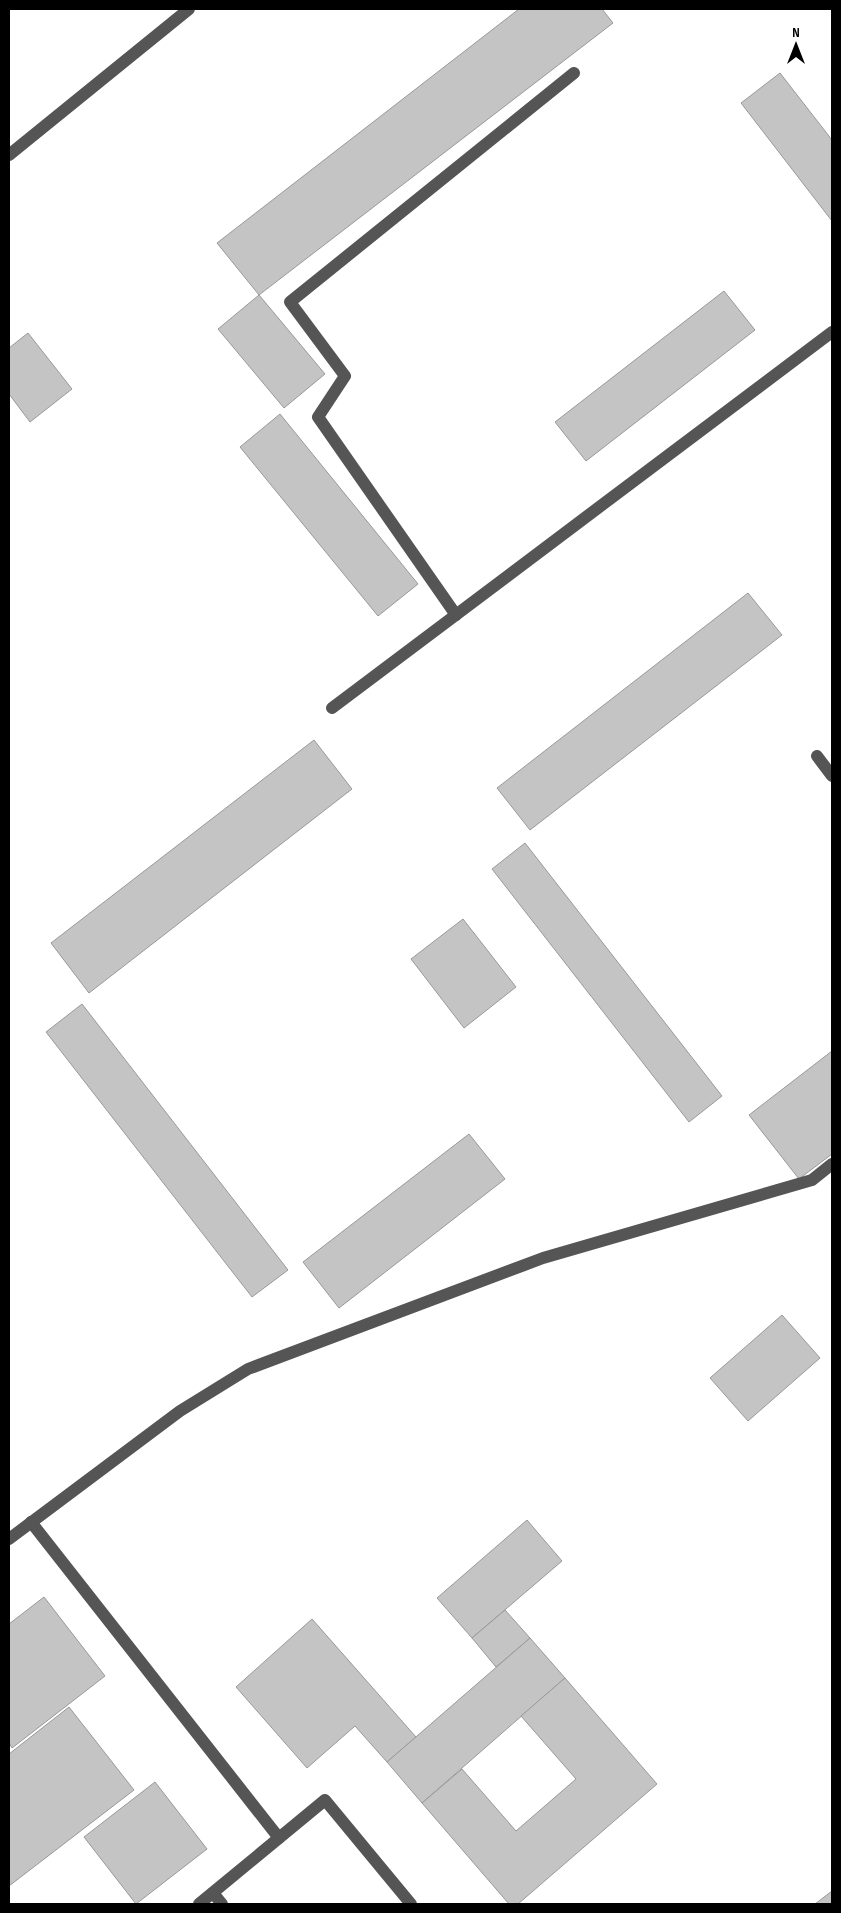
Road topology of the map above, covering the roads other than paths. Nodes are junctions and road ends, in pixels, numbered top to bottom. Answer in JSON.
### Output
{"nodes":[{"id":1,"x":189,"y":9,"type":"edge"},
{"id":2,"x":574,"y":73,"type":"dead end"},
{"id":3,"x":9,"y":155,"type":"edge"},
{"id":4,"x":832,"y":332,"type":"edge"},
{"id":5,"x":456,"y":615,"type":"junction"},
{"id":6,"x":332,"y":708,"type":"dead end"},
{"id":7,"x":817,"y":756,"type":"dead end"},
{"id":8,"x":832,"y":776,"type":"edge"},
{"id":9,"x":832,"y":1164,"type":"edge"},
{"id":10,"x":31,"y":1522,"type":"junction"},
{"id":11,"x":9,"y":1539,"type":"edge"},
{"id":12,"x":279,"y":1838,"type":"junction"},
{"id":13,"x":213,"y":1893,"type":"junction"},
{"id":14,"x":199,"y":1904,"type":"edge"},
{"id":15,"x":222,"y":1904,"type":"edge"},
{"id":16,"x":411,"y":1904,"type":"edge"}],
"edges":[{"from":1,"to":3,"type":"street"},
{"from":2,"to":5,"type":"street"},
{"from":4,"to":5,"type":"street"},
{"from":5,"to":6,"type":"street"},
{"from":7,"to":8,"type":"street"},
{"from":9,"to":10,"type":"street"},
{"from":10,"to":11,"type":"street"},
{"from":10,"to":12,"type":"street"},
{"from":12,"to":13,"type":"street"},
{"from":12,"to":16,"type":"street"},
{"from":13,"to":14,"type":"street"},
{"from":13,"to":15,"type":"street"}]}
